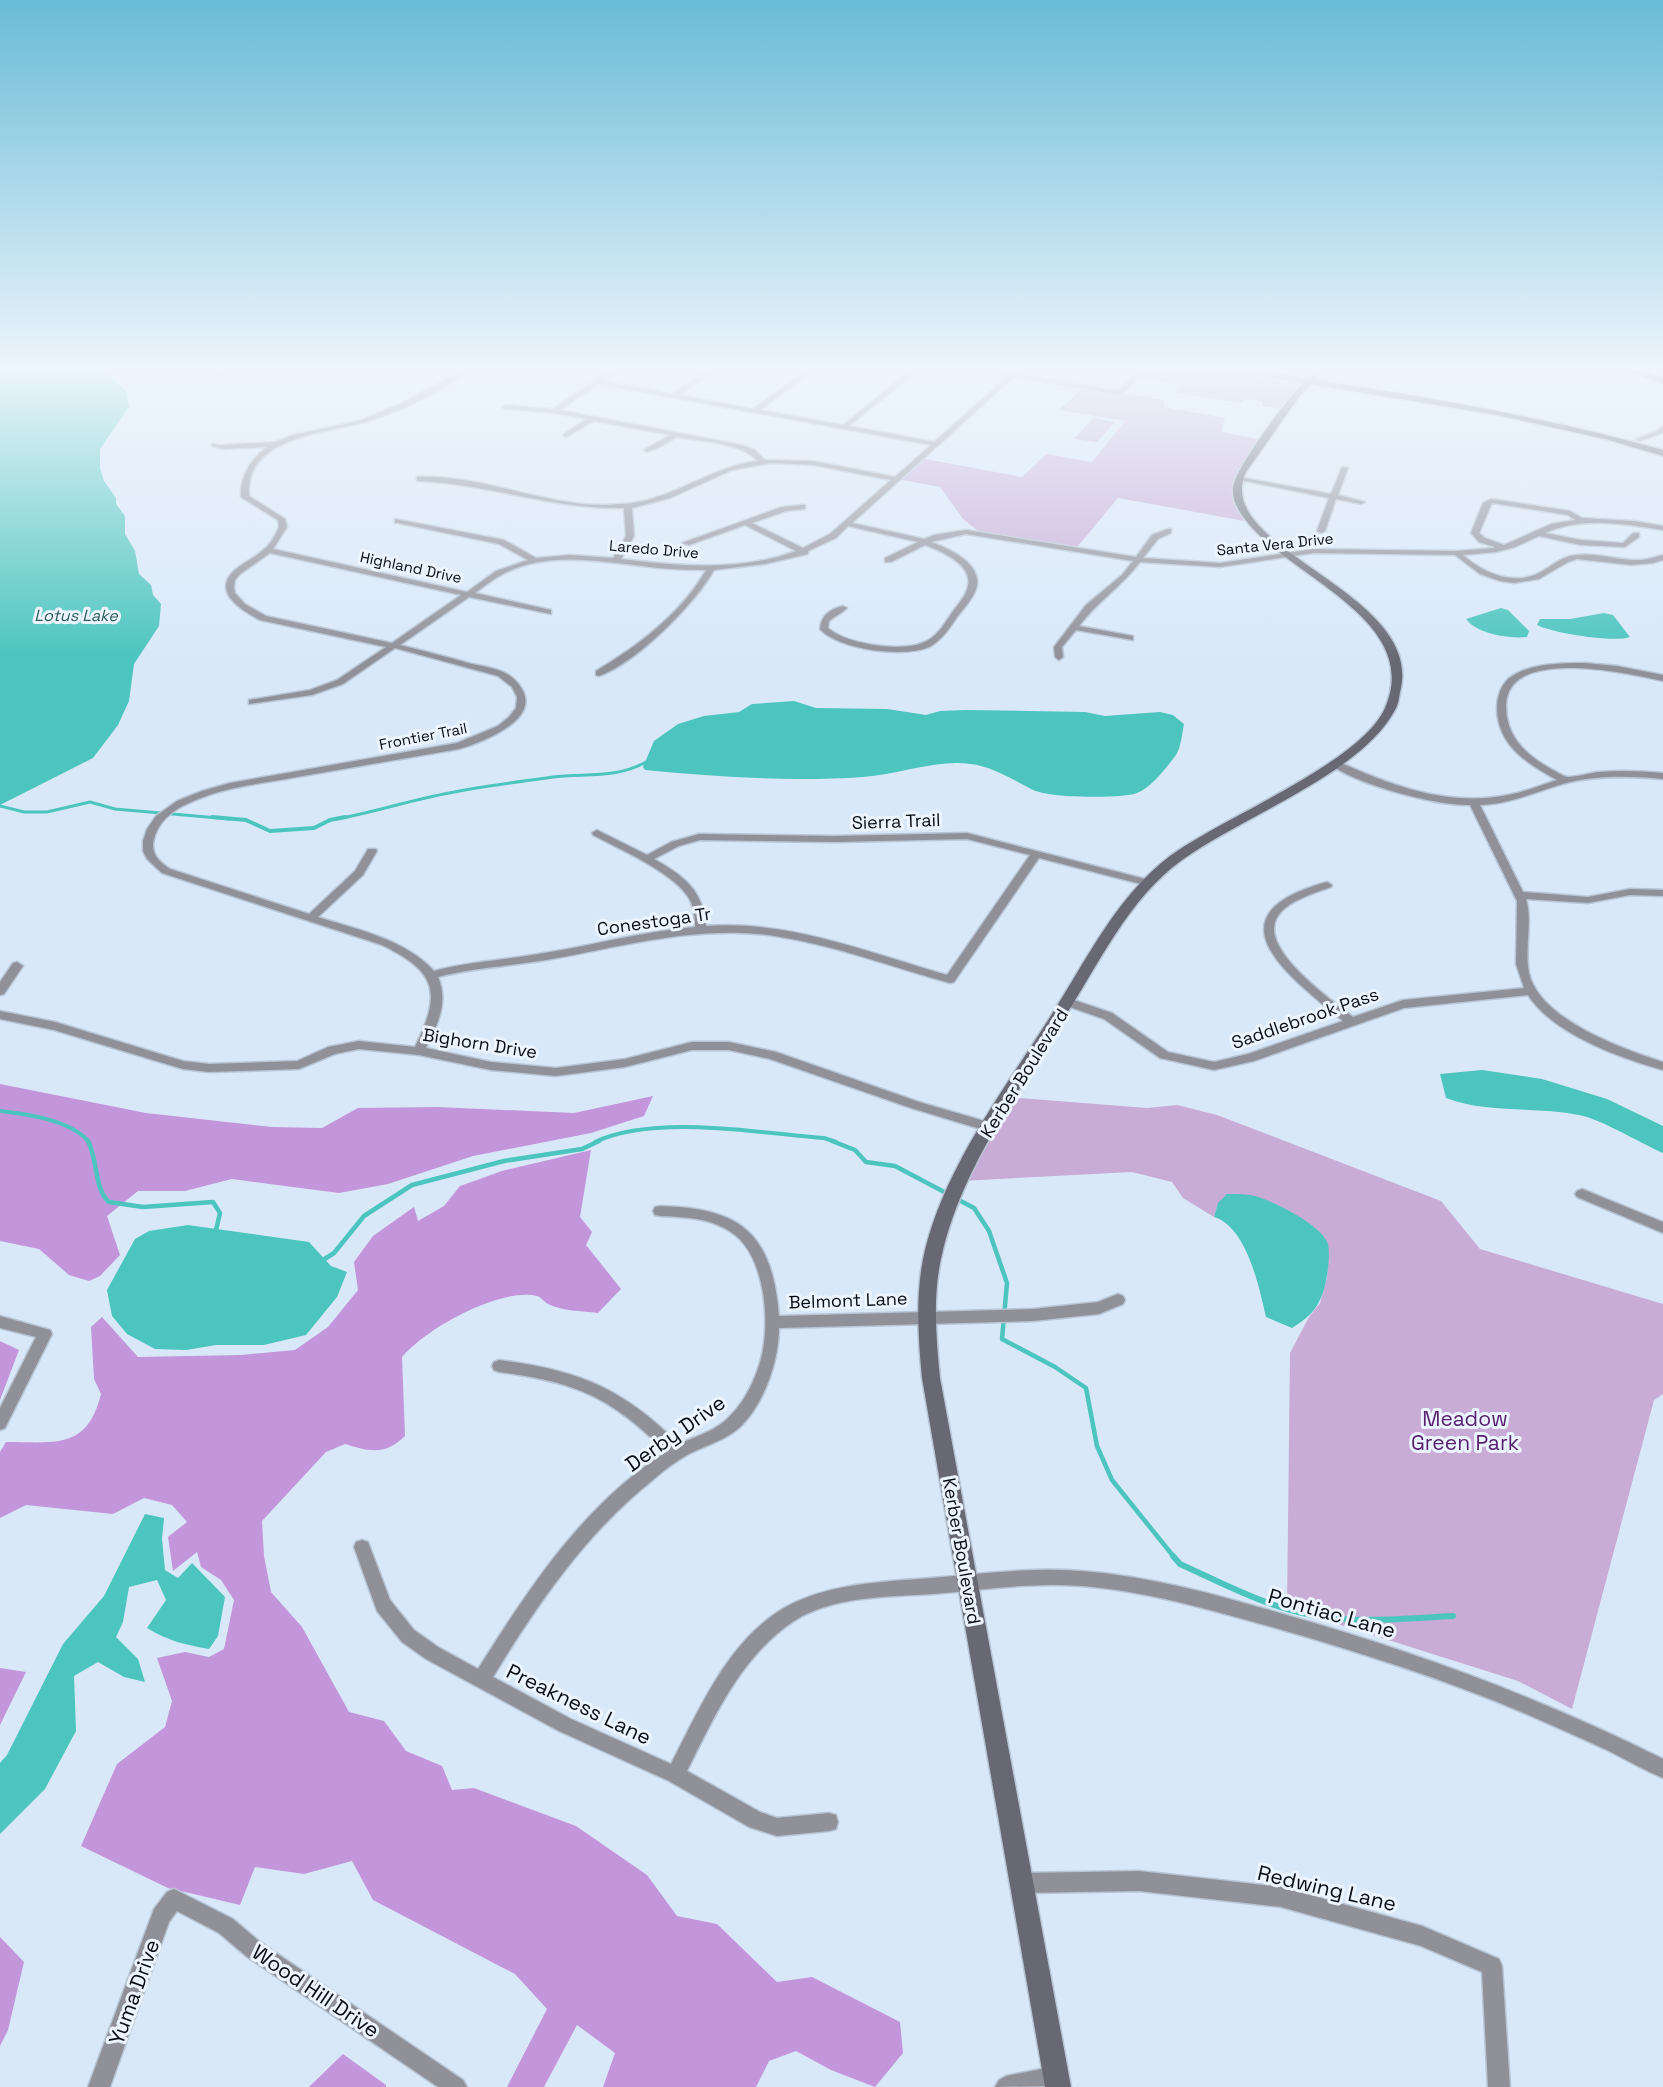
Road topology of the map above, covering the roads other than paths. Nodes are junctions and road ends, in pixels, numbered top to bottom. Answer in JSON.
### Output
{"nodes":[{"id":1,"x":254,"y":464,"type":"edge"},
{"id":2,"x":752,"y":464,"type":"edge"},
{"id":3,"x":820,"y":464,"type":"edge"},
{"id":4,"x":913,"y":464,"type":"edge"},
{"id":5,"x":1249,"y":464,"type":"edge"},
{"id":6,"x":1344,"y":468,"type":"dead end"},
{"id":7,"x":420,"y":479,"type":"dead end"},
{"id":8,"x":897,"y":479,"type":"junction"},
{"id":9,"x":1239,"y":480,"type":"junction"},
{"id":10,"x":1334,"y":497,"type":"junction"},
{"id":11,"x":1361,"y":502,"type":"dead end"},
{"id":12,"x":628,"y":506,"type":"junction"},
{"id":13,"x":802,"y":507,"type":"dead end"},
{"id":14,"x":398,"y":520,"type":"dead end"},
{"id":15,"x":1580,"y":520,"type":"junction"},
{"id":16,"x":745,"y":522,"type":"junction"},
{"id":17,"x":847,"y":524,"type":"junction"},
{"id":18,"x":1663,"y":528,"type":"edge"},
{"id":19,"x":1168,"y":531,"type":"dead end"},
{"id":20,"x":1321,"y":531,"type":"dead end"},
{"id":21,"x":1539,"y":533,"type":"junction"},
{"id":22,"x":1636,"y":535,"type":"dead end"},
{"id":23,"x":924,"y":542,"type":"junction"},
{"id":24,"x":686,"y":543,"type":"dead end"},
{"id":25,"x":1504,"y":547,"type":"junction"},
{"id":26,"x":268,"y":550,"type":"junction"},
{"id":27,"x":805,"y":552,"type":"junction"},
{"id":28,"x":1457,"y":553,"type":"junction"},
{"id":29,"x":1287,"y":555,"type":"junction"},
{"id":30,"x":1663,"y":557,"type":"edge"},
{"id":31,"x":534,"y":560,"type":"junction"},
{"id":32,"x":616,"y":560,"type":"junction"},
{"id":33,"x":888,"y":560,"type":"dead end"},
{"id":34,"x":1138,"y":560,"type":"junction"},
{"id":35,"x":712,"y":567,"type":"junction"},
{"id":36,"x":470,"y":593,"type":"junction"},
{"id":37,"x":843,"y":608,"type":"dead end"},
{"id":38,"x":548,"y":612,"type":"dead end"},
{"id":39,"x":1073,"y":627,"type":"junction"},
{"id":40,"x":1130,"y":639,"type":"dead end"},
{"id":41,"x":395,"y":646,"type":"junction"},
{"id":42,"x":1059,"y":657,"type":"dead end"},
{"id":43,"x":599,"y":673,"type":"dead end"},
{"id":44,"x":1663,"y":678,"type":"edge"},
{"id":45,"x":252,"y":702,"type":"dead end"},
{"id":46,"x":1335,"y":763,"type":"junction"},
{"id":47,"x":1663,"y":776,"type":"edge"},
{"id":48,"x":1565,"y":780,"type":"junction"},
{"id":49,"x":1474,"y":802,"type":"junction"},
{"id":50,"x":597,"y":833,"type":"dead end"},
{"id":51,"x":372,"y":852,"type":"dead end"},
{"id":52,"x":1037,"y":853,"type":"junction"},
{"id":53,"x":645,"y":860,"type":"junction"},
{"id":54,"x":1149,"y":883,"type":"junction"},
{"id":55,"x":1328,"y":885,"type":"dead end"},
{"id":56,"x":1663,"y":893,"type":"edge"},
{"id":57,"x":1519,"y":895,"type":"junction"},
{"id":58,"x":310,"y":919,"type":"junction"},
{"id":59,"x":701,"y":930,"type":"junction"},
{"id":60,"x":17,"y":966,"type":"dead end"},
{"id":61,"x":432,"y":975,"type":"junction"},
{"id":62,"x":0,"y":991,"type":"edge"},
{"id":63,"x":1532,"y":991,"type":"junction"},
{"id":64,"x":1068,"y":1002,"type":"junction"},
{"id":65,"x":0,"y":1016,"type":"edge"},
{"id":66,"x":1350,"y":1021,"type":"junction"},
{"id":67,"x":419,"y":1051,"type":"junction"},
{"id":68,"x":1663,"y":1066,"type":"edge"},
{"id":69,"x":987,"y":1126,"type":"junction"},
{"id":70,"x":1582,"y":1194,"type":"dead end"},
{"id":71,"x":660,"y":1211,"type":"dead end"},
{"id":72,"x":1663,"y":1228,"type":"edge"},
{"id":73,"x":1118,"y":1300,"type":"dead end"},
{"id":74,"x":926,"y":1317,"type":"junction"},
{"id":75,"x":0,"y":1322,"type":"edge"},
{"id":76,"x":771,"y":1322,"type":"junction"},
{"id":77,"x":499,"y":1366,"type":"dead end"},
{"id":78,"x":0,"y":1423,"type":"edge"},
{"id":79,"x":678,"y":1453,"type":"junction"},
{"id":80,"x":362,"y":1547,"type":"dead end"},
{"id":81,"x":968,"y":1583,"type":"junction"},
{"id":82,"x":481,"y":1680,"type":"junction"},
{"id":83,"x":1663,"y":1769,"type":"edge"},
{"id":84,"x":675,"y":1775,"type":"junction"},
{"id":85,"x":829,"y":1822,"type":"dead end"},
{"id":86,"x":1023,"y":1883,"type":"junction"},
{"id":87,"x":174,"y":1899,"type":"joint"},
{"id":88,"x":1057,"y":2081,"type":"edge"},
{"id":89,"x":99,"y":2087,"type":"edge"},
{"id":90,"x":456,"y":2087,"type":"edge"},
{"id":91,"x":1006,"y":2087,"type":"edge"},
{"id":92,"x":1499,"y":2087,"type":"edge"}],
"edges":[{"from":1,"to":26,"type":"street","name":"Frontier Trail"},
{"from":2,"to":12,"type":"street"},
{"from":3,"to":8,"type":"street"},
{"from":4,"to":8,"type":"street","name":"Laredo Drive"},
{"from":5,"to":9,"type":"street"},
{"from":6,"to":10,"type":"street"},
{"from":7,"to":12,"type":"street"},
{"from":8,"to":17,"type":"street","name":"Laredo Drive"},
{"from":9,"to":10,"type":"street"},
{"from":9,"to":29,"type":"street","name":"Kerber Boulevard"},
{"from":10,"to":11,"type":"street"},
{"from":10,"to":20,"type":"street"},
{"from":12,"to":32,"type":"street"},
{"from":13,"to":16,"type":"street"},
{"from":14,"to":31,"type":"street"},
{"from":15,"to":18,"type":"street","name":"Santa Vera Drive"},
{"from":15,"to":21,"type":"street","name":"Santa Vera Drive"},
{"from":15,"to":25,"type":"street"},
{"from":16,"to":24,"type":"street"},
{"from":16,"to":27,"type":"street"},
{"from":17,"to":23,"type":"street"},
{"from":17,"to":27,"type":"street","name":"Laredo Drive"},
{"from":19,"to":34,"type":"street"},
{"from":21,"to":22,"type":"street"},
{"from":21,"to":25,"type":"street","name":"Santa Vera Drive"},
{"from":23,"to":33,"type":"street","name":"Santa Vera Drive"},
{"from":23,"to":34,"type":"street","name":"Santa Vera Drive"},
{"from":23,"to":37,"type":"street"},
{"from":25,"to":28,"type":"street","name":"Santa Vera Drive"},
{"from":26,"to":36,"type":"street","name":"Highland Drive"},
{"from":26,"to":41,"type":"street","name":"Frontier Trail"},
{"from":27,"to":35,"type":"street","name":"Laredo Drive"},
{"from":28,"to":29,"type":"street","name":"Santa Vera Drive"},
{"from":28,"to":30,"type":"street"},
{"from":29,"to":34,"type":"street","name":"Santa Vera Drive"},
{"from":29,"to":46,"type":"street","name":"Kerber Boulevard"},
{"from":31,"to":32,"type":"street","name":"Laredo Drive"},
{"from":31,"to":36,"type":"street","name":"Laredo Drive"},
{"from":32,"to":35,"type":"street","name":"Laredo Drive"},
{"from":34,"to":39,"type":"street"},
{"from":35,"to":43,"type":"street"},
{"from":36,"to":38,"type":"street","name":"Highland Drive"},
{"from":36,"to":41,"type":"street","name":"Laredo Drive"},
{"from":39,"to":40,"type":"street"},
{"from":39,"to":42,"type":"street"},
{"from":41,"to":45,"type":"street","name":"Laredo Drive"},
{"from":41,"to":58,"type":"street","name":"Frontier Trail"},
{"from":44,"to":48,"type":"street"},
{"from":46,"to":49,"type":"street"},
{"from":46,"to":54,"type":"street","name":"Kerber Boulevard"},
{"from":47,"to":48,"type":"street"},
{"from":48,"to":49,"type":"street"},
{"from":49,"to":57,"type":"street"},
{"from":50,"to":53,"type":"street"},
{"from":51,"to":58,"type":"street"},
{"from":52,"to":53,"type":"street","name":"Sierra Trail"},
{"from":52,"to":54,"type":"street","name":"Sierra Trail"},
{"from":52,"to":59,"type":"street","name":"Conestoga Tr"},
{"from":53,"to":59,"type":"street"},
{"from":54,"to":64,"type":"street","name":"Kerber Boulevard"},
{"from":55,"to":66,"type":"street"},
{"from":56,"to":57,"type":"street"},
{"from":57,"to":63,"type":"street"},
{"from":58,"to":61,"type":"street","name":"Frontier Trail"},
{"from":59,"to":61,"type":"street","name":"Conestoga Tr"},
{"from":60,"to":62,"type":"street"},
{"from":61,"to":67,"type":"street"},
{"from":63,"to":66,"type":"street","name":"Saddlebrook Pass"},
{"from":63,"to":68,"type":"street"},
{"from":64,"to":66,"type":"street","name":"Saddlebrook Pass"},
{"from":64,"to":69,"type":"street","name":"Kerber Boulevard"},
{"from":65,"to":67,"type":"street","name":"Bighorn Drive"},
{"from":67,"to":69,"type":"street","name":"Bighorn Drive"},
{"from":69,"to":74,"type":"street","name":"Kerber Boulevard"},
{"from":70,"to":72,"type":"street"},
{"from":71,"to":76,"type":"street","name":"Derby Drive"},
{"from":73,"to":74,"type":"street","name":"Belmont Lane"},
{"from":74,"to":76,"type":"street","name":"Belmont Lane"},
{"from":74,"to":81,"type":"street","name":"Kerber Boulevard"},
{"from":75,"to":78,"type":"street"},
{"from":76,"to":79,"type":"street","name":"Derby Drive"},
{"from":77,"to":79,"type":"street"},
{"from":79,"to":82,"type":"street","name":"Derby Drive"},
{"from":80,"to":82,"type":"street","name":"Preakness Lane"},
{"from":81,"to":83,"type":"street","name":"Pontiac Lane"},
{"from":81,"to":84,"type":"street","name":"Pontiac Lane"},
{"from":81,"to":86,"type":"street","name":"Kerber Boulevard"},
{"from":82,"to":84,"type":"street","name":"Preakness Lane"},
{"from":84,"to":85,"type":"street","name":"Preakness Lane"},
{"from":86,"to":88,"type":"street","name":"Kerber Boulevard"},
{"from":86,"to":92,"type":"street","name":"Redwing Lane"},
{"from":87,"to":89,"type":"street","name":"Yuma Drive"},
{"from":87,"to":90,"type":"street","name":"Wood Hill Drive"},
{"from":88,"to":91,"type":"street"}]}
